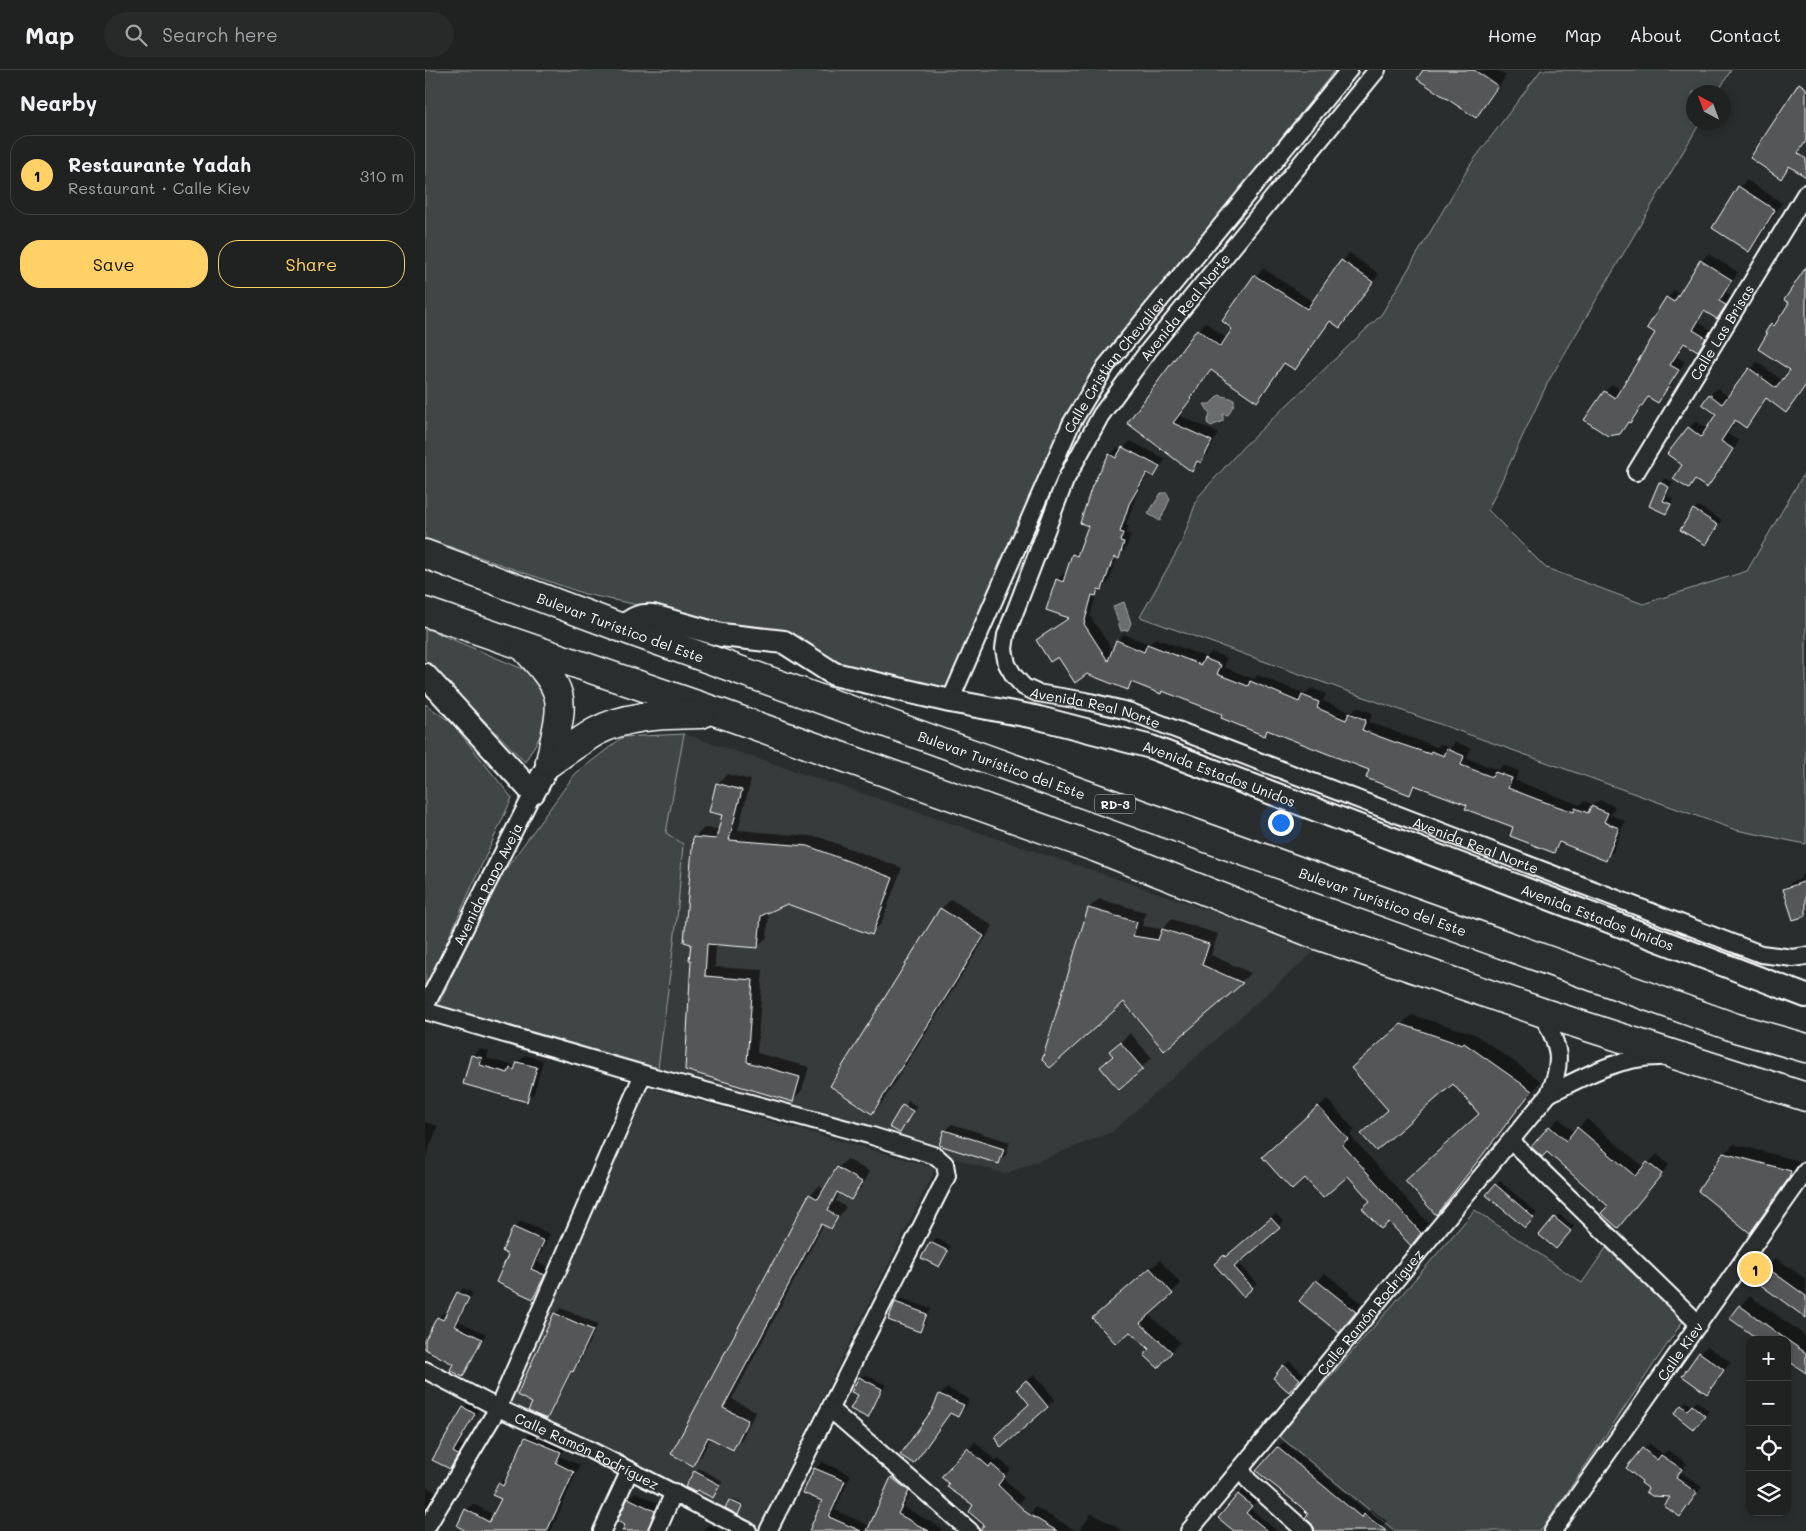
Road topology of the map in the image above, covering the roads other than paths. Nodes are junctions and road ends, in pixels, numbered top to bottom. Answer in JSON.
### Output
{"nodes":[{"id":1,"x":1349,"y":70,"type":"edge"},
{"id":2,"x":1377,"y":70,"type":"edge"},
{"id":3,"x":1806,"y":193,"type":"edge"},
{"id":4,"x":1635,"y":472,"type":"dead end"},
{"id":5,"x":425,"y":554,"type":"edge"},
{"id":6,"x":425,"y":612,"type":"edge"},
{"id":7,"x":622,"y":628,"type":"junction"},
{"id":8,"x":523,"y":646,"type":"junction"},
{"id":9,"x":425,"y":675,"type":"edge"},
{"id":10,"x":950,"y":701,"type":"junction"},
{"id":11,"x":723,"y":714,"type":"junction"},
{"id":12,"x":550,"y":762,"type":"junction"},
{"id":13,"x":533,"y":793,"type":"junction"},
{"id":14,"x":1806,"y":956,"type":"edge"},
{"id":15,"x":1806,"y":996,"type":"edge"},
{"id":16,"x":425,"y":1007,"type":"edge"},
{"id":17,"x":425,"y":1011,"type":"edge"},
{"id":18,"x":1541,"y":1012,"type":"junction"},
{"id":19,"x":1806,"y":1048,"type":"edge"},
{"id":20,"x":1675,"y":1056,"type":"junction"},
{"id":21,"x":643,"y":1074,"type":"junction"},
{"id":22,"x":1549,"y":1094,"type":"junction"},
{"id":23,"x":1806,"y":1097,"type":"edge"},
{"id":24,"x":1511,"y":1141,"type":"junction"},
{"id":25,"x":1806,"y":1171,"type":"edge"},
{"id":26,"x":1699,"y":1324,"type":"junction"},
{"id":27,"x":425,"y":1370,"type":"edge"},
{"id":28,"x":498,"y":1408,"type":"junction"},
{"id":29,"x":829,"y":1409,"type":"junction"},
{"id":30,"x":1241,"y":1469,"type":"junction"},
{"id":31,"x":630,"y":1470,"type":"junction"},
{"id":32,"x":674,"y":1492,"type":"junction"},
{"id":33,"x":425,"y":1530,"type":"edge"},
{"id":34,"x":601,"y":1531,"type":"edge"},
{"id":35,"x":657,"y":1531,"type":"edge"},
{"id":36,"x":749,"y":1531,"type":"edge"},
{"id":37,"x":768,"y":1531,"type":"edge"},
{"id":38,"x":970,"y":1531,"type":"edge"},
{"id":39,"x":1189,"y":1531,"type":"edge"},
{"id":40,"x":1305,"y":1531,"type":"edge"},
{"id":41,"x":1553,"y":1531,"type":"edge"}],
"edges":[{"from":1,"to":10,"type":"street","name":"Calle Cristian Chevalier"},
{"from":2,"to":14,"type":"street","name":"Avenida Real Norte"},
{"from":3,"to":4,"type":"street","name":"Calle Las Brisas"},
{"from":5,"to":7,"type":"highway","name":"Bulevar Turístico del Este","number":"RD-3"},
{"from":6,"to":8,"type":"highway"},
{"from":7,"to":10,"type":"street","name":"Avenida Estados Unidos"},
{"from":7,"to":19,"type":"highway","name":"Bulevar Turístico del Este","number":"RD-3"},
{"from":8,"to":11,"type":"highway"},
{"from":8,"to":12,"type":"highway"},
{"from":9,"to":13,"type":"street"},
{"from":10,"to":15,"type":"street","name":"Avenida Estados Unidos"},
{"from":11,"to":12,"type":"highway"},
{"from":11,"to":18,"type":"highway"},
{"from":12,"to":13,"type":"street","name":"Avenida Papo Aveja"},
{"from":13,"to":16,"type":"street","name":"Avenida Papo Aveja"},
{"from":17,"to":21,"type":"street"},
{"from":18,"to":20,"type":"highway"},
{"from":18,"to":22,"type":"street"},
{"from":20,"to":22,"type":"street"},
{"from":20,"to":23,"type":"highway"},
{"from":21,"to":28,"type":"street"},
{"from":21,"to":29,"type":"street"},
{"from":22,"to":24,"type":"street","name":"Calle Ramón Rodríguez"},
{"from":24,"to":26,"type":"street"},
{"from":24,"to":30,"type":"street","name":"Calle Ramón Rodríguez"},
{"from":25,"to":26,"type":"street","name":"Calle Kiev"},
{"from":26,"to":41,"type":"street","name":"Calle Kiev"},
{"from":27,"to":28,"type":"street","name":"Calle Ramón Rodríguez"},
{"from":28,"to":31,"type":"street","name":"Calle Ramón Rodríguez"},
{"from":28,"to":33,"type":"street"},
{"from":29,"to":37,"type":"street"},
{"from":29,"to":38,"type":"street"},
{"from":30,"to":39,"type":"street","name":"Calle Ramón Rodríguez"},
{"from":30,"to":40,"type":"street"},
{"from":31,"to":32,"type":"street","name":"Calle Ramón Rodríguez"},
{"from":31,"to":34,"type":"street"},
{"from":32,"to":35,"type":"street"},
{"from":32,"to":36,"type":"street","name":"Calle Ramón Rodríguez"}]}
